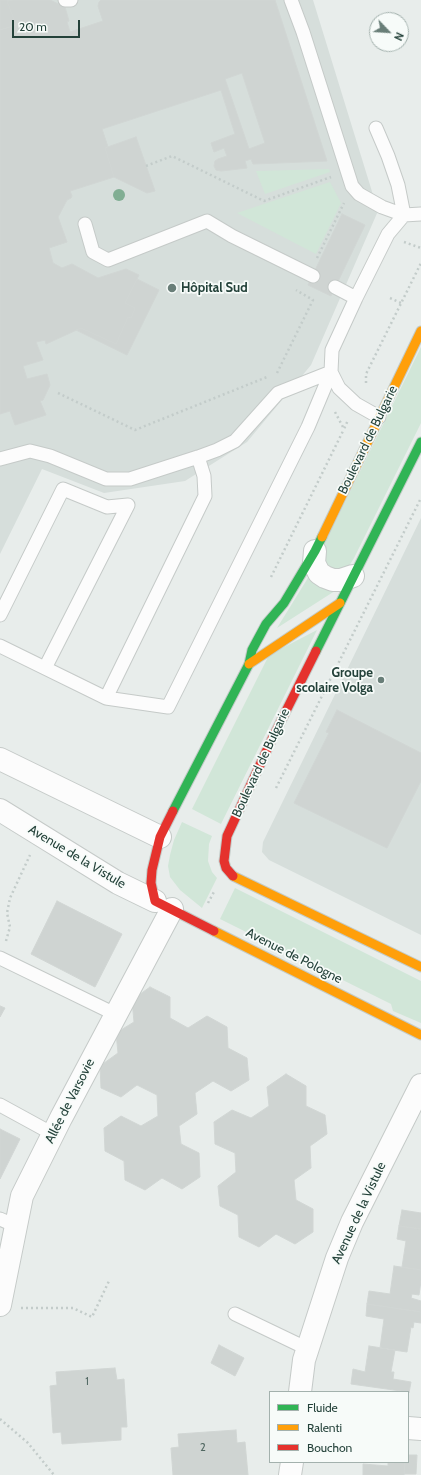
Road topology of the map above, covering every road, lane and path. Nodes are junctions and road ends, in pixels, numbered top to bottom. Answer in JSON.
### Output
{"nodes":[{"id":1,"x":66,"y":0,"type":"edge"},
{"id":2,"x":71,"y":0,"type":"edge"},
{"id":3,"x":291,"y":0,"type":"edge"},
{"id":4,"x":376,"y":128,"type":"dead end"},
{"id":5,"x":146,"y":166,"type":"dead end"},
{"id":6,"x":332,"y":177,"type":"dead end"},
{"id":7,"x":344,"y":204,"type":"dead end"},
{"id":8,"x":421,"y":214,"type":"edge"},
{"id":9,"x":404,"y":215,"type":"junction"},
{"id":10,"x":85,"y":224,"type":"dead end"},
{"id":11,"x":403,"y":242,"type":"dead end"},
{"id":12,"x":421,"y":248,"type":"edge"},
{"id":13,"x":313,"y":257,"type":"dead end"},
{"id":14,"x":421,"y":263,"type":"edge"},
{"id":15,"x":313,"y":276,"type":"dead end"},
{"id":16,"x":335,"y":287,"type":"dead end"},
{"id":17,"x":294,"y":289,"type":"dead end"},
{"id":18,"x":356,"y":298,"type":"junction"},
{"id":19,"x":390,"y":298,"type":"dead end"},
{"id":20,"x":401,"y":303,"type":"junction"},
{"id":21,"x":421,"y":330,"type":"edge"},
{"id":22,"x":331,"y":372,"type":"junction"},
{"id":23,"x":366,"y":383,"type":"dead end"},
{"id":24,"x":58,"y":392,"type":"dead end"},
{"id":25,"x":332,"y":407,"type":"dead end"},
{"id":26,"x":379,"y":417,"type":"junction"},
{"id":27,"x":349,"y":420,"type":"dead end"},
{"id":28,"x":421,"y":442,"type":"edge"},
{"id":29,"x":198,"y":457,"type":"junction"},
{"id":30,"x":0,"y":459,"type":"edge"},
{"id":31,"x":421,"y":498,"type":"edge"},
{"id":32,"x":315,"y":551,"type":"junction"},
{"id":33,"x":353,"y":576,"type":"junction"},
{"id":34,"x":340,"y":603,"type":"junction"},
{"id":35,"x":0,"y":614,"type":"edge"},
{"id":36,"x":0,"y":646,"type":"edge"},
{"id":37,"x":249,"y":664,"type":"junction"},
{"id":38,"x":45,"y":668,"type":"junction"},
{"id":39,"x":106,"y":698,"type":"junction"},
{"id":40,"x":0,"y":759,"type":"edge"},
{"id":41,"x":275,"y":791,"type":"dead end"},
{"id":42,"x":0,"y":810,"type":"edge"},
{"id":43,"x":40,"y":835,"type":"junction"},
{"id":44,"x":160,"y":837,"type":"junction"},
{"id":45,"x":225,"y":864,"type":"junction"},
{"id":46,"x":164,"y":905,"type":"junction"},
{"id":47,"x":199,"y":922,"type":"junction"},
{"id":48,"x":0,"y":958,"type":"edge"},
{"id":49,"x":421,"y":967,"type":"edge"},
{"id":50,"x":115,"y":1014,"type":"junction"},
{"id":51,"x":421,"y":1035,"type":"edge"},
{"id":52,"x":421,"y":1085,"type":"edge"},
{"id":53,"x":0,"y":1105,"type":"edge"},
{"id":54,"x":53,"y":1134,"type":"junction"},
{"id":55,"x":8,"y":1222,"type":"edge"},
{"id":56,"x":109,"y":1281,"type":"dead end"},
{"id":57,"x":7,"y":1306,"type":"edge"},
{"id":58,"x":235,"y":1314,"type":"dead end"},
{"id":59,"x":308,"y":1349,"type":"junction"},
{"id":60,"x":300,"y":1391,"type":"edge"},
{"id":61,"x":0,"y":1419,"type":"edge"},
{"id":62,"x":409,"y":1428,"type":"edge"},
{"id":63,"x":421,"y":1429,"type":"edge"},
{"id":64,"x":292,"y":1463,"type":"edge"},
{"id":65,"x":54,"y":1475,"type":"edge"},
{"id":66,"x":290,"y":1475,"type":"edge"}],
"edges":[{"from":1,"to":2,"type":"lane"},
{"from":3,"to":9,"type":"lane"},
{"from":4,"to":9,"type":"lane"},
{"from":5,"to":6,"type":"path"},
{"from":7,"to":13,"type":"path"},
{"from":8,"to":9,"type":"lane"},
{"from":9,"to":18,"type":"lane"},
{"from":10,"to":15,"type":"lane"},
{"from":11,"to":12,"type":"path"},
{"from":14,"to":20,"type":"path"},
{"from":16,"to":18,"type":"lane"},
{"from":17,"to":24,"type":"path"},
{"from":18,"to":22,"type":"lane"},
{"from":19,"to":20,"type":"path"},
{"from":20,"to":23,"type":"path"},
{"from":21,"to":26,"type":"street","name":"Boulevard de Bulgarie"},
{"from":22,"to":26,"type":"lane"},
{"from":22,"to":29,"type":"lane"},
{"from":22,"to":39,"type":"lane"},
{"from":25,"to":27,"type":"path"},
{"from":26,"to":32,"type":"street","name":"Boulevard de Bulgarie"},
{"from":28,"to":33,"type":"street","name":"Boulevard de Bulgarie"},
{"from":29,"to":30,"type":"lane"},
{"from":29,"to":39,"type":"lane"},
{"from":31,"to":41,"type":"path"},
{"from":32,"to":33,"type":"street"},
{"from":32,"to":37,"type":"street","name":"Boulevard de Bulgarie"},
{"from":33,"to":34,"type":"street","name":"Boulevard de Bulgarie"},
{"from":34,"to":37,"type":"street","name":"Boulevard de Bulgarie"},
{"from":34,"to":45,"type":"street","name":"Boulevard de Bulgarie"},
{"from":35,"to":38,"type":"lane"},
{"from":36,"to":38,"type":"lane"},
{"from":37,"to":44,"type":"street","name":"Boulevard de Bulgarie"},
{"from":38,"to":39,"type":"lane"},
{"from":40,"to":44,"type":"street"},
{"from":42,"to":43,"type":"street","name":"Avenue de la Vistule"},
{"from":43,"to":46,"type":"street","name":"Avenue de la Vistule"},
{"from":43,"to":48,"type":"path"},
{"from":44,"to":46,"type":"street","name":"Boulevard de Bulgarie"},
{"from":45,"to":47,"type":"path"},
{"from":45,"to":49,"type":"street"},
{"from":46,"to":47,"type":"street","name":"Avenue de Pologne"},
{"from":46,"to":50,"type":"street","name":"Allée de Varsovie"},
{"from":47,"to":51,"type":"street","name":"Avenue de Pologne"},
{"from":48,"to":50,"type":"lane"},
{"from":50,"to":54,"type":"street","name":"Allée de Varsovie"},
{"from":52,"to":59,"type":"street","name":"Avenue de la Vistule"},
{"from":53,"to":54,"type":"lane"},
{"from":54,"to":55,"type":"street","name":"Allée de Varsovie"},
{"from":55,"to":57,"type":"street","name":"Allée de Varsovie"},
{"from":56,"to":57,"type":"path"},
{"from":58,"to":59,"type":"lane"},
{"from":59,"to":60,"type":"street","name":"Avenue de la Vistule"},
{"from":61,"to":65,"type":"path"},
{"from":62,"to":63,"type":"street"},
{"from":64,"to":66,"type":"street"}]}
